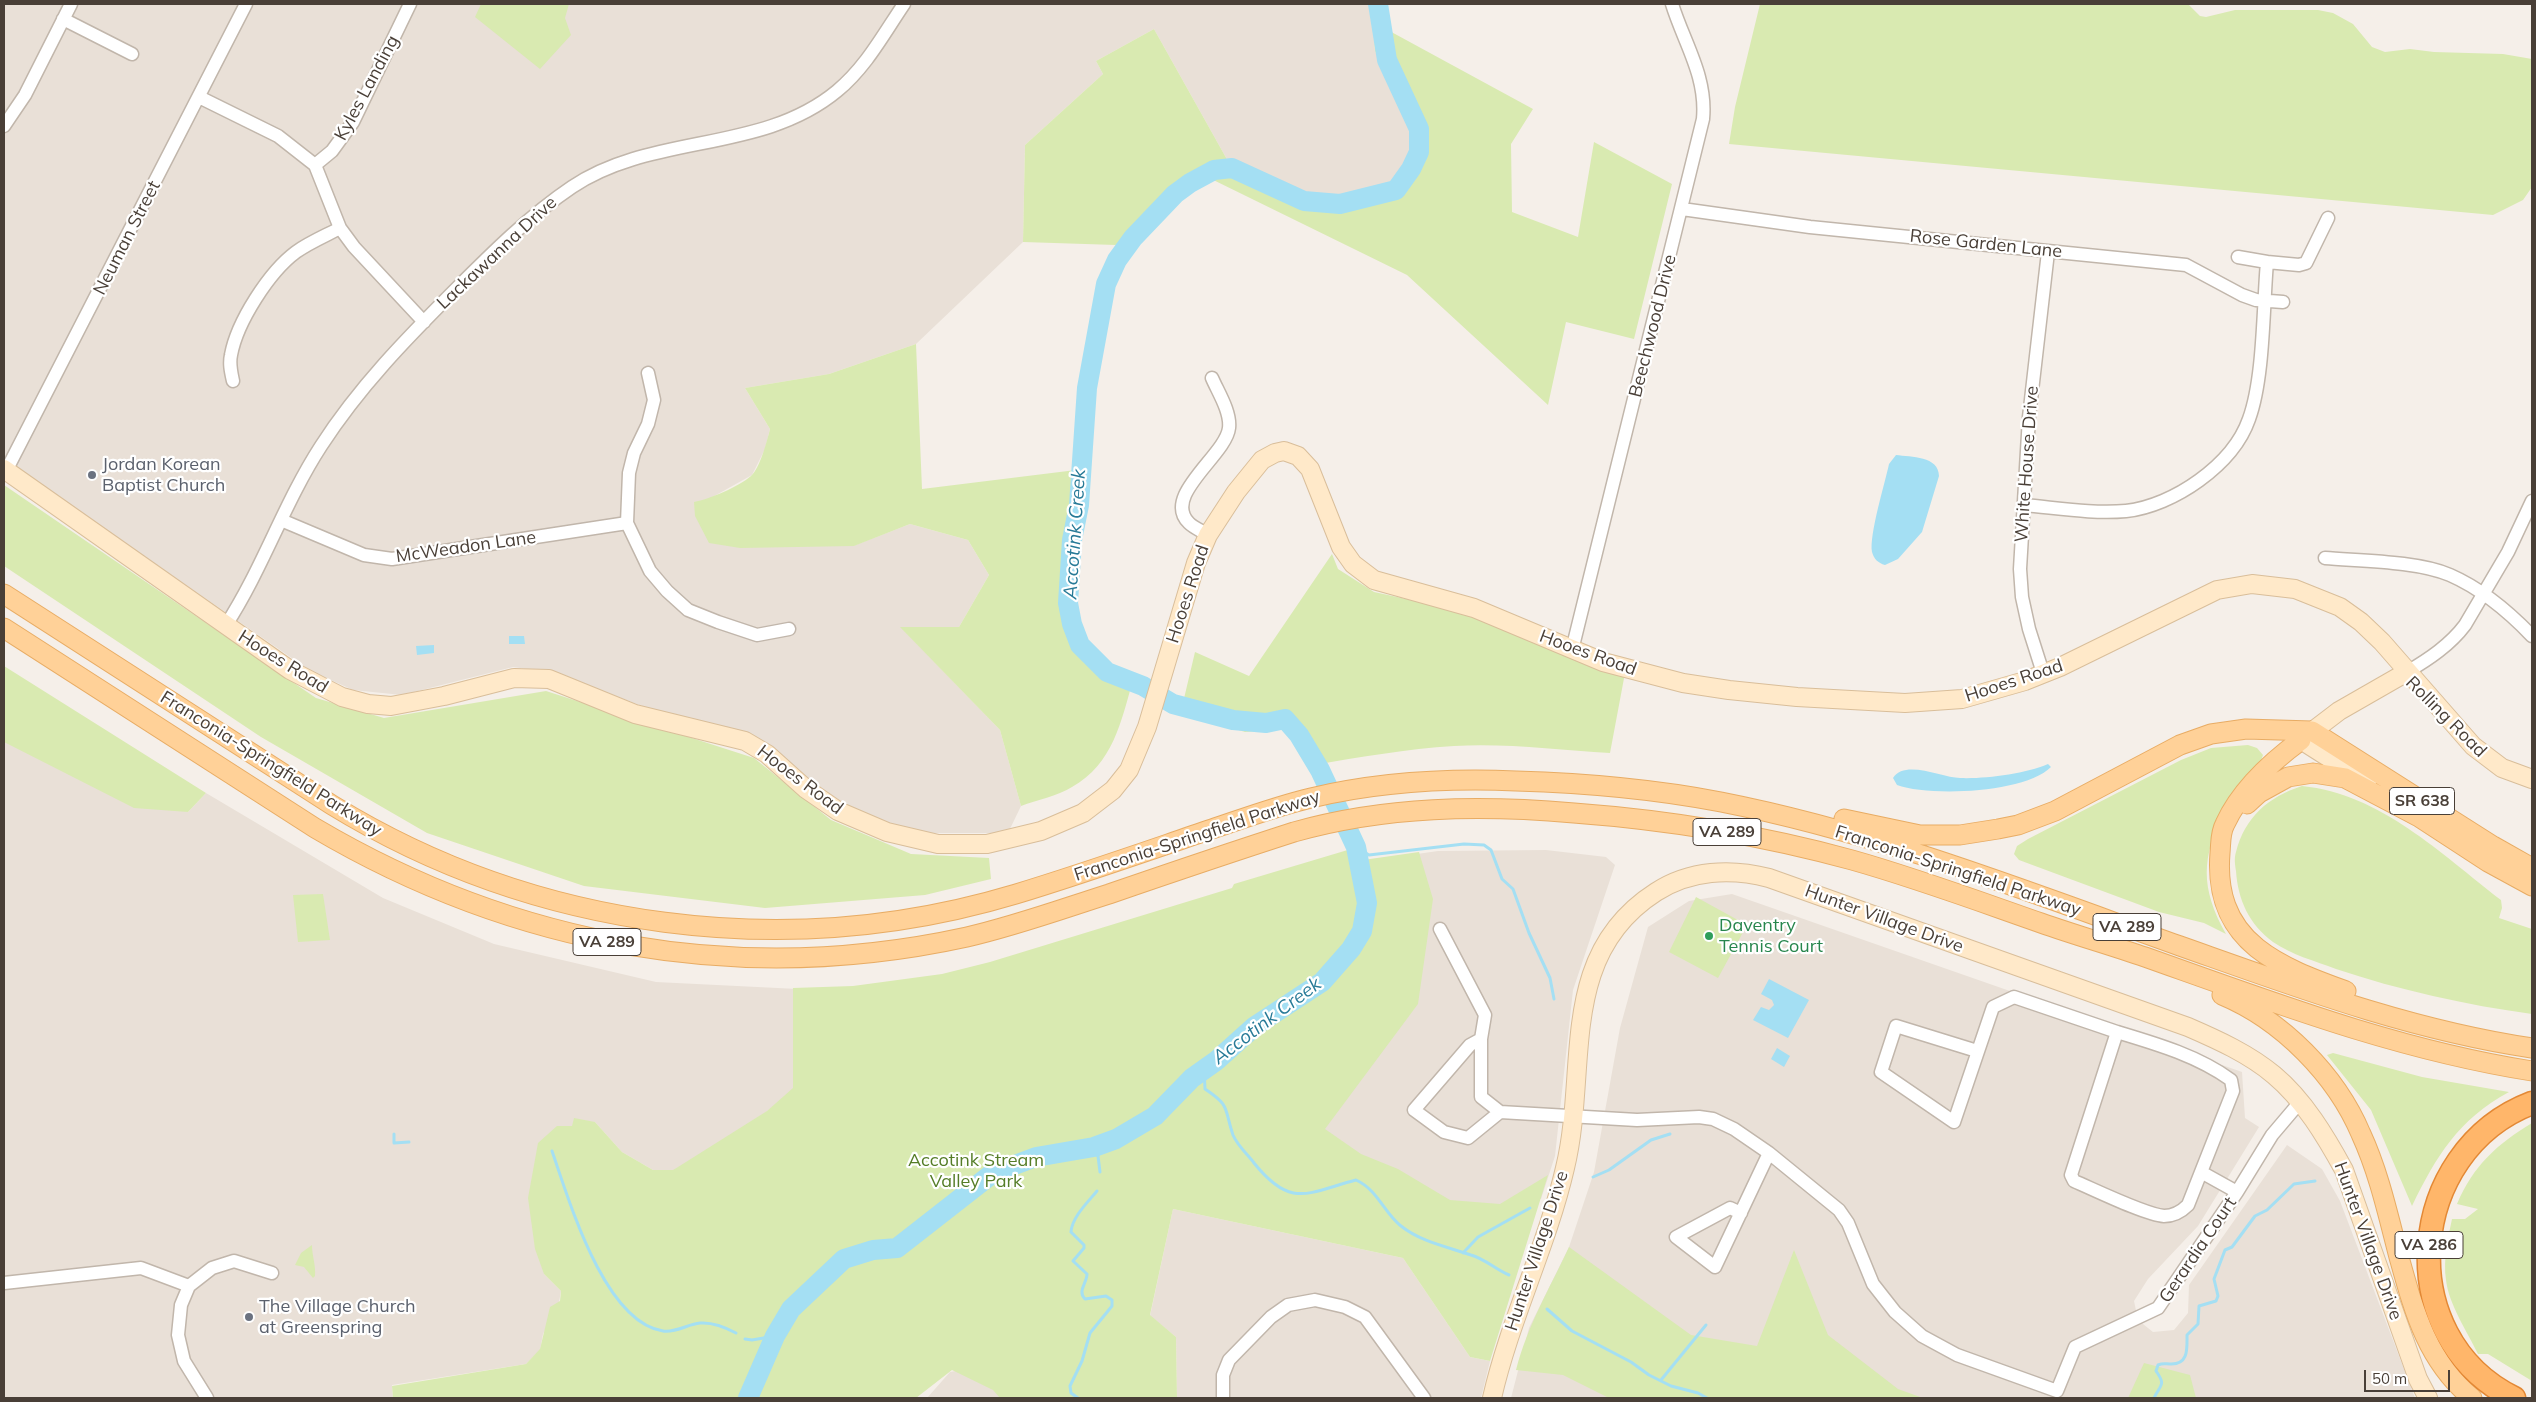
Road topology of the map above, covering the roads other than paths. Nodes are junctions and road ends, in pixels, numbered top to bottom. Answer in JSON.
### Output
{"nodes":[{"id":1,"x":71,"y":4,"type":"edge"},
{"id":2,"x":246,"y":4,"type":"edge"},
{"id":3,"x":410,"y":4,"type":"edge"},
{"id":4,"x":904,"y":4,"type":"edge"},
{"id":5,"x":1672,"y":4,"type":"edge"},
{"id":6,"x":63,"y":20,"type":"junction"},
{"id":7,"x":132,"y":54,"type":"dead end"},
{"id":8,"x":199,"y":96,"type":"junction"},
{"id":9,"x":4,"y":126,"type":"edge"},
{"id":10,"x":315,"y":165,"type":"junction"},
{"id":11,"x":1682,"y":209,"type":"junction"},
{"id":12,"x":2328,"y":218,"type":"dead end"},
{"id":13,"x":340,"y":228,"type":"junction"},
{"id":14,"x":2048,"y":252,"type":"junction"},
{"id":15,"x":2238,"y":257,"type":"dead end"},
{"id":16,"x":2267,"y":262,"type":"junction"},
{"id":17,"x":2264,"y":301,"type":"junction"},
{"id":18,"x":2283,"y":302,"type":"dead end"},
{"id":19,"x":424,"y":322,"type":"junction"},
{"id":20,"x":648,"y":373,"type":"dead end"},
{"id":21,"x":1212,"y":378,"type":"dead end"},
{"id":22,"x":233,"y":381,"type":"dead end"},
{"id":23,"x":5,"y":470,"type":"edge"},
{"id":24,"x":2532,"y":501,"type":"edge"},
{"id":25,"x":2024,"y":505,"type":"junction"},
{"id":26,"x":281,"y":520,"type":"junction"},
{"id":27,"x":627,"y":523,"type":"junction"},
{"id":28,"x":1208,"y":535,"type":"junction"},
{"id":29,"x":2325,"y":558,"type":"dead end"},
{"id":30,"x":2483,"y":593,"type":"junction"},
{"id":31,"x":4,"y":594,"type":"edge"},
{"id":32,"x":226,"y":625,"type":"junction"},
{"id":33,"x":4,"y":628,"type":"edge"},
{"id":34,"x":789,"y":629,"type":"dead end"},
{"id":35,"x":2532,"y":636,"type":"edge"},
{"id":36,"x":1572,"y":650,"type":"junction"},
{"id":37,"x":2408,"y":672,"type":"junction"},
{"id":38,"x":2043,"y":674,"type":"junction"},
{"id":39,"x":2307,"y":736,"type":"junction"},
{"id":40,"x":2532,"y":779,"type":"edge"},
{"id":41,"x":1722,"y":802,"type":"junction"},
{"id":42,"x":2418,"y":817,"type":"junction"},
{"id":43,"x":2220,"y":855,"type":"junction"},
{"id":44,"x":2532,"y":868,"type":"edge"},
{"id":45,"x":2532,"y":886,"type":"edge"},
{"id":46,"x":2042,"y":924,"type":"junction"},
{"id":47,"x":1440,"y":928,"type":"dead end"},
{"id":48,"x":2117,"y":1032,"type":"junction"},
{"id":49,"x":1481,"y":1039,"type":"junction"},
{"id":50,"x":2532,"y":1044,"type":"edge"},
{"id":51,"x":2532,"y":1048,"type":"edge"},
{"id":52,"x":1977,"y":1051,"type":"junction"},
{"id":53,"x":2532,"y":1071,"type":"edge"},
{"id":54,"x":2300,"y":1102,"type":"junction"},
{"id":55,"x":2532,"y":1103,"type":"edge"},
{"id":56,"x":1500,"y":1112,"type":"junction"},
{"id":57,"x":1573,"y":1115,"type":"junction"},
{"id":58,"x":1769,"y":1153,"type":"junction"},
{"id":59,"x":2201,"y":1172,"type":"junction"},
{"id":60,"x":2237,"y":1192,"type":"junction"},
{"id":61,"x":1741,"y":1213,"type":"junction"},
{"id":62,"x":272,"y":1273,"type":"dead end"},
{"id":63,"x":4,"y":1284,"type":"edge"},
{"id":64,"x":189,"y":1286,"type":"junction"},
{"id":65,"x":207,"y":1398,"type":"edge"},
{"id":66,"x":1223,"y":1398,"type":"edge"},
{"id":67,"x":1424,"y":1398,"type":"edge"},
{"id":68,"x":1492,"y":1398,"type":"edge"},
{"id":69,"x":2428,"y":1398,"type":"edge"},
{"id":70,"x":2472,"y":1398,"type":"edge"},
{"id":71,"x":2514,"y":1398,"type":"edge"}],
"edges":[{"from":1,"to":6,"type":"street"},
{"from":2,"to":8,"type":"street","name":"Neuman Street"},
{"from":3,"to":10,"type":"street","name":"Kyles Landing"},
{"from":4,"to":19,"type":"street","name":"Lackawanna Drive"},
{"from":5,"to":11,"type":"street","name":"Beechwood Drive"},
{"from":6,"to":7,"type":"street"},
{"from":6,"to":9,"type":"street"},
{"from":8,"to":10,"type":"street"},
{"from":8,"to":23,"type":"street","name":"Neuman Street"},
{"from":10,"to":13,"type":"street"},
{"from":11,"to":14,"type":"street","name":"Rose Garden Lane"},
{"from":11,"to":36,"type":"street","name":"Beechwood Drive"},
{"from":12,"to":16,"type":"street"},
{"from":13,"to":19,"type":"street"},
{"from":13,"to":22,"type":"street"},
{"from":14,"to":17,"type":"street","name":"Rose Garden Lane"},
{"from":14,"to":25,"type":"street","name":"White House Drive"},
{"from":15,"to":16,"type":"street"},
{"from":16,"to":17,"type":"street"},
{"from":17,"to":18,"type":"street","name":"Rose Garden Lane"},
{"from":17,"to":25,"type":"street"},
{"from":19,"to":26,"type":"street","name":"Lackawanna Drive"},
{"from":20,"to":27,"type":"street"},
{"from":21,"to":28,"type":"street"},
{"from":23,"to":32,"type":"street","name":"Hooes Road"},
{"from":24,"to":30,"type":"street"},
{"from":25,"to":38,"type":"street","name":"White House Drive"},
{"from":26,"to":27,"type":"street","name":"McWeadon Lane"},
{"from":26,"to":32,"type":"street","name":"Lackawanna Drive"},
{"from":27,"to":34,"type":"street"},
{"from":28,"to":32,"type":"street","name":"Hooes Road"},
{"from":28,"to":36,"type":"street","name":"Hooes Road"},
{"from":29,"to":30,"type":"street"},
{"from":30,"to":35,"type":"street"},
{"from":30,"to":37,"type":"street"},
{"from":31,"to":41,"type":"main road","name":"Franconia-Springfield Parkway","number":"VA 289"},
{"from":33,"to":46,"type":"main road","name":"Franconia-Springfield Parkway","number":"VA 289"},
{"from":36,"to":38,"type":"street","name":"Hooes Road"},
{"from":37,"to":38,"type":"street","name":"Hooes Road"},
{"from":37,"to":39,"type":"street","name":"Rolling Road"},
{"from":37,"to":40,"type":"street","name":"Rolling Road"},
{"from":39,"to":41,"type":"main road"},
{"from":39,"to":42,"type":"street","number":"SR 638"},
{"from":39,"to":43,"type":"main road"},
{"from":39,"to":44,"type":"main road","number":"SR 638"},
{"from":41,"to":51,"type":"main road","name":"Franconia-Springfield Parkway","number":"VA 289"},
{"from":42,"to":43,"type":"main road"},
{"from":42,"to":45,"type":"main road","number":"SR 638"},
{"from":43,"to":50,"type":"main road"},
{"from":46,"to":53,"type":"main road","name":"Franconia-Springfield Parkway","number":"VA 289"},
{"from":46,"to":70,"type":"main road"},
{"from":47,"to":49,"type":"street"},
{"from":48,"to":52,"type":"street"},
{"from":48,"to":59,"type":"street"},
{"from":48,"to":59,"type":"street"},
{"from":49,"to":56,"type":"street"},
{"from":49,"to":56,"type":"street"},
{"from":52,"to":52,"type":"street"},
{"from":54,"to":57,"type":"street","name":"Hunter Village Drive"},
{"from":54,"to":60,"type":"street","name":"Gerardia Court"},
{"from":54,"to":69,"type":"street","name":"Hunter Village Drive"},
{"from":55,"to":71,"type":"highway","number":"VA 286"},
{"from":56,"to":57,"type":"street"},
{"from":57,"to":58,"type":"street"},
{"from":57,"to":68,"type":"street","name":"Hunter Village Drive"},
{"from":58,"to":60,"type":"street","name":"Gerardia Court"},
{"from":58,"to":61,"type":"street"},
{"from":59,"to":60,"type":"street"},
{"from":61,"to":61,"type":"street"},
{"from":62,"to":64,"type":"street"},
{"from":63,"to":64,"type":"street"},
{"from":64,"to":65,"type":"street"},
{"from":66,"to":67,"type":"street"}]}
